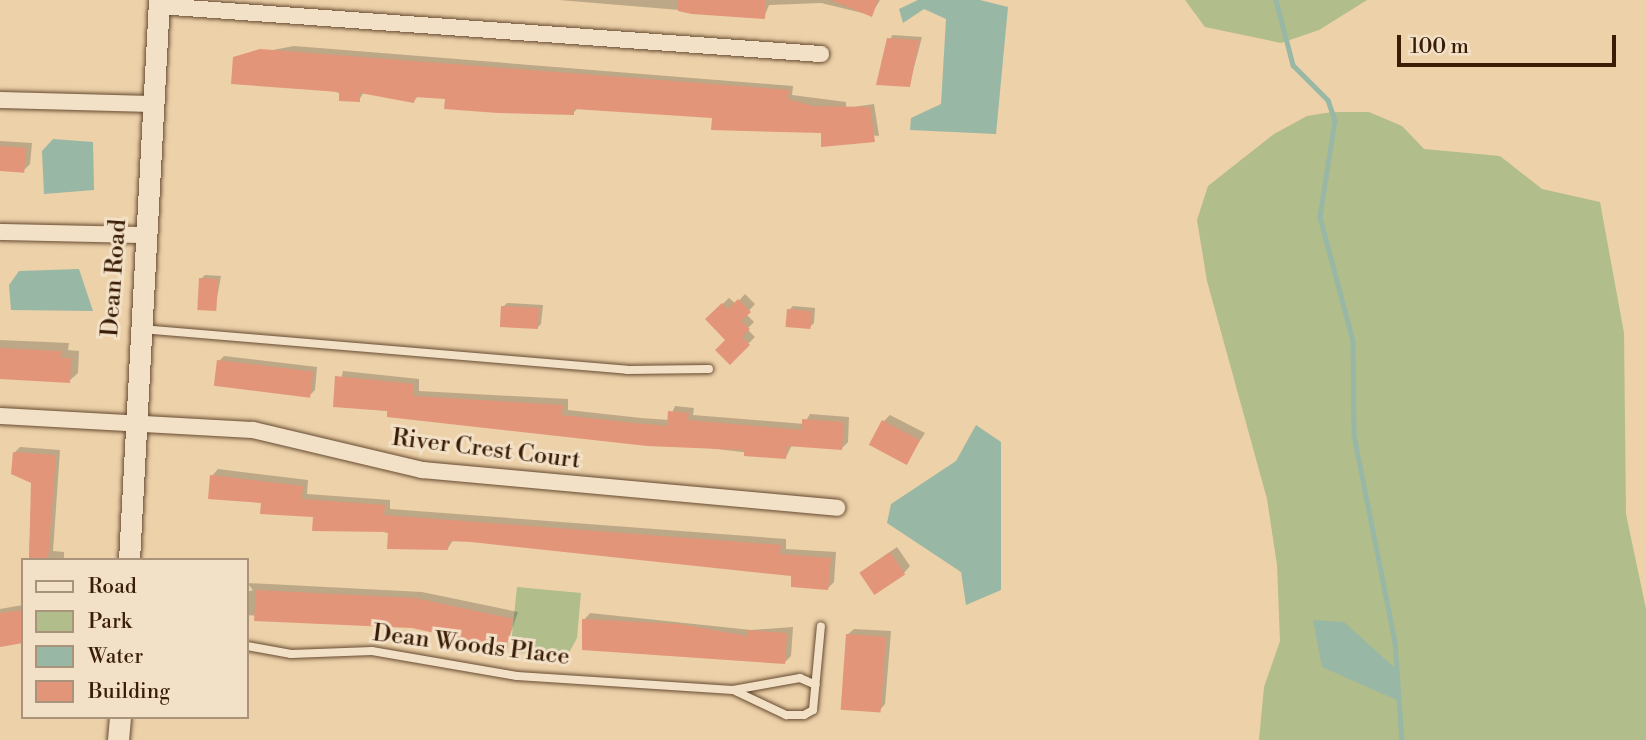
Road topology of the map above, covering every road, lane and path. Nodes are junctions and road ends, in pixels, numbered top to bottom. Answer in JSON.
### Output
{"nodes":[{"id":1,"x":159,"y":3,"type":"edge"},
{"id":2,"x":821,"y":54,"type":"dead end"},
{"id":3,"x":0,"y":100,"type":"edge"},
{"id":4,"x":153,"y":104,"type":"junction"},
{"id":5,"x":0,"y":232,"type":"edge"},
{"id":6,"x":144,"y":235,"type":"junction"},
{"id":7,"x":138,"y":329,"type":"junction"},
{"id":8,"x":709,"y":369,"type":"dead end"},
{"id":9,"x":0,"y":416,"type":"edge"},
{"id":10,"x":133,"y":422,"type":"junction"},
{"id":11,"x":837,"y":508,"type":"dead end"},
{"id":12,"x":129,"y":558,"type":"edge"},
{"id":13,"x":821,"y":626,"type":"dead end"},
{"id":14,"x":248,"y":646,"type":"edge"},
{"id":15,"x":816,"y":685,"type":"junction"},
{"id":16,"x":733,"y":690,"type":"junction"},
{"id":17,"x":120,"y":719,"type":"edge"},
{"id":18,"x":118,"y":740,"type":"edge"}],
"edges":[{"from":1,"to":2,"type":"street"},
{"from":1,"to":4,"type":"main road","name":"Dean Road"},
{"from":3,"to":4,"type":"street"},
{"from":4,"to":6,"type":"main road","name":"Dean Road"},
{"from":5,"to":6,"type":"street"},
{"from":6,"to":7,"type":"main road","name":"Dean Road"},
{"from":7,"to":8,"type":"lane"},
{"from":7,"to":10,"type":"main road","name":"Dean Road"},
{"from":9,"to":10,"type":"street","name":"River Crest Court"},
{"from":10,"to":11,"type":"street","name":"River Crest Court"},
{"from":10,"to":12,"type":"main road","name":"Dean Road"},
{"from":13,"to":15,"type":"lane"},
{"from":14,"to":16,"type":"lane","name":"Dean Woods Place"},
{"from":15,"to":16,"type":"lane"},
{"from":15,"to":16,"type":"lane"},
{"from":17,"to":18,"type":"main road"}]}
